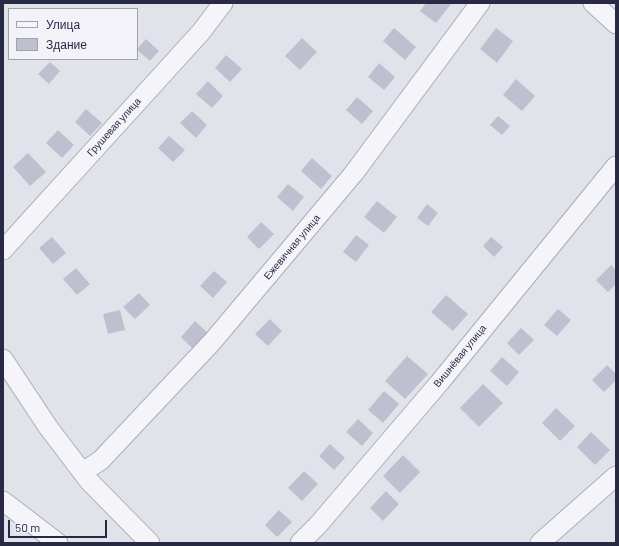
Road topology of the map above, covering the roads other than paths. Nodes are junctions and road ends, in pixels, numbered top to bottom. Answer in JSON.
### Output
{"nodes":[{"id":1,"x":223,"y":3,"type":"edge"},
{"id":2,"x":480,"y":3,"type":"edge"},
{"id":3,"x":593,"y":3,"type":"edge"},
{"id":4,"x":616,"y":24,"type":"edge"},
{"id":5,"x":616,"y":166,"type":"edge"},
{"id":6,"x":3,"y":250,"type":"edge"},
{"id":7,"x":3,"y":360,"type":"edge"},
{"id":8,"x":83,"y":472,"type":"junction"},
{"id":9,"x":616,"y":476,"type":"edge"},
{"id":10,"x":3,"y":501,"type":"edge"},
{"id":11,"x":58,"y":543,"type":"edge"},
{"id":12,"x":150,"y":543,"type":"edge"},
{"id":13,"x":300,"y":543,"type":"edge"},
{"id":14,"x":540,"y":543,"type":"edge"}],
"edges":[{"from":1,"to":6,"type":"street","name":"Грушевая улица"},
{"from":2,"to":8,"type":"street","name":"Ежевичная улица"},
{"from":3,"to":4,"type":"street"},
{"from":5,"to":13,"type":"street","name":"Вишнёвая улица"},
{"from":7,"to":8,"type":"street"},
{"from":8,"to":12,"type":"street"},
{"from":9,"to":14,"type":"street"},
{"from":10,"to":11,"type":"street"}]}
